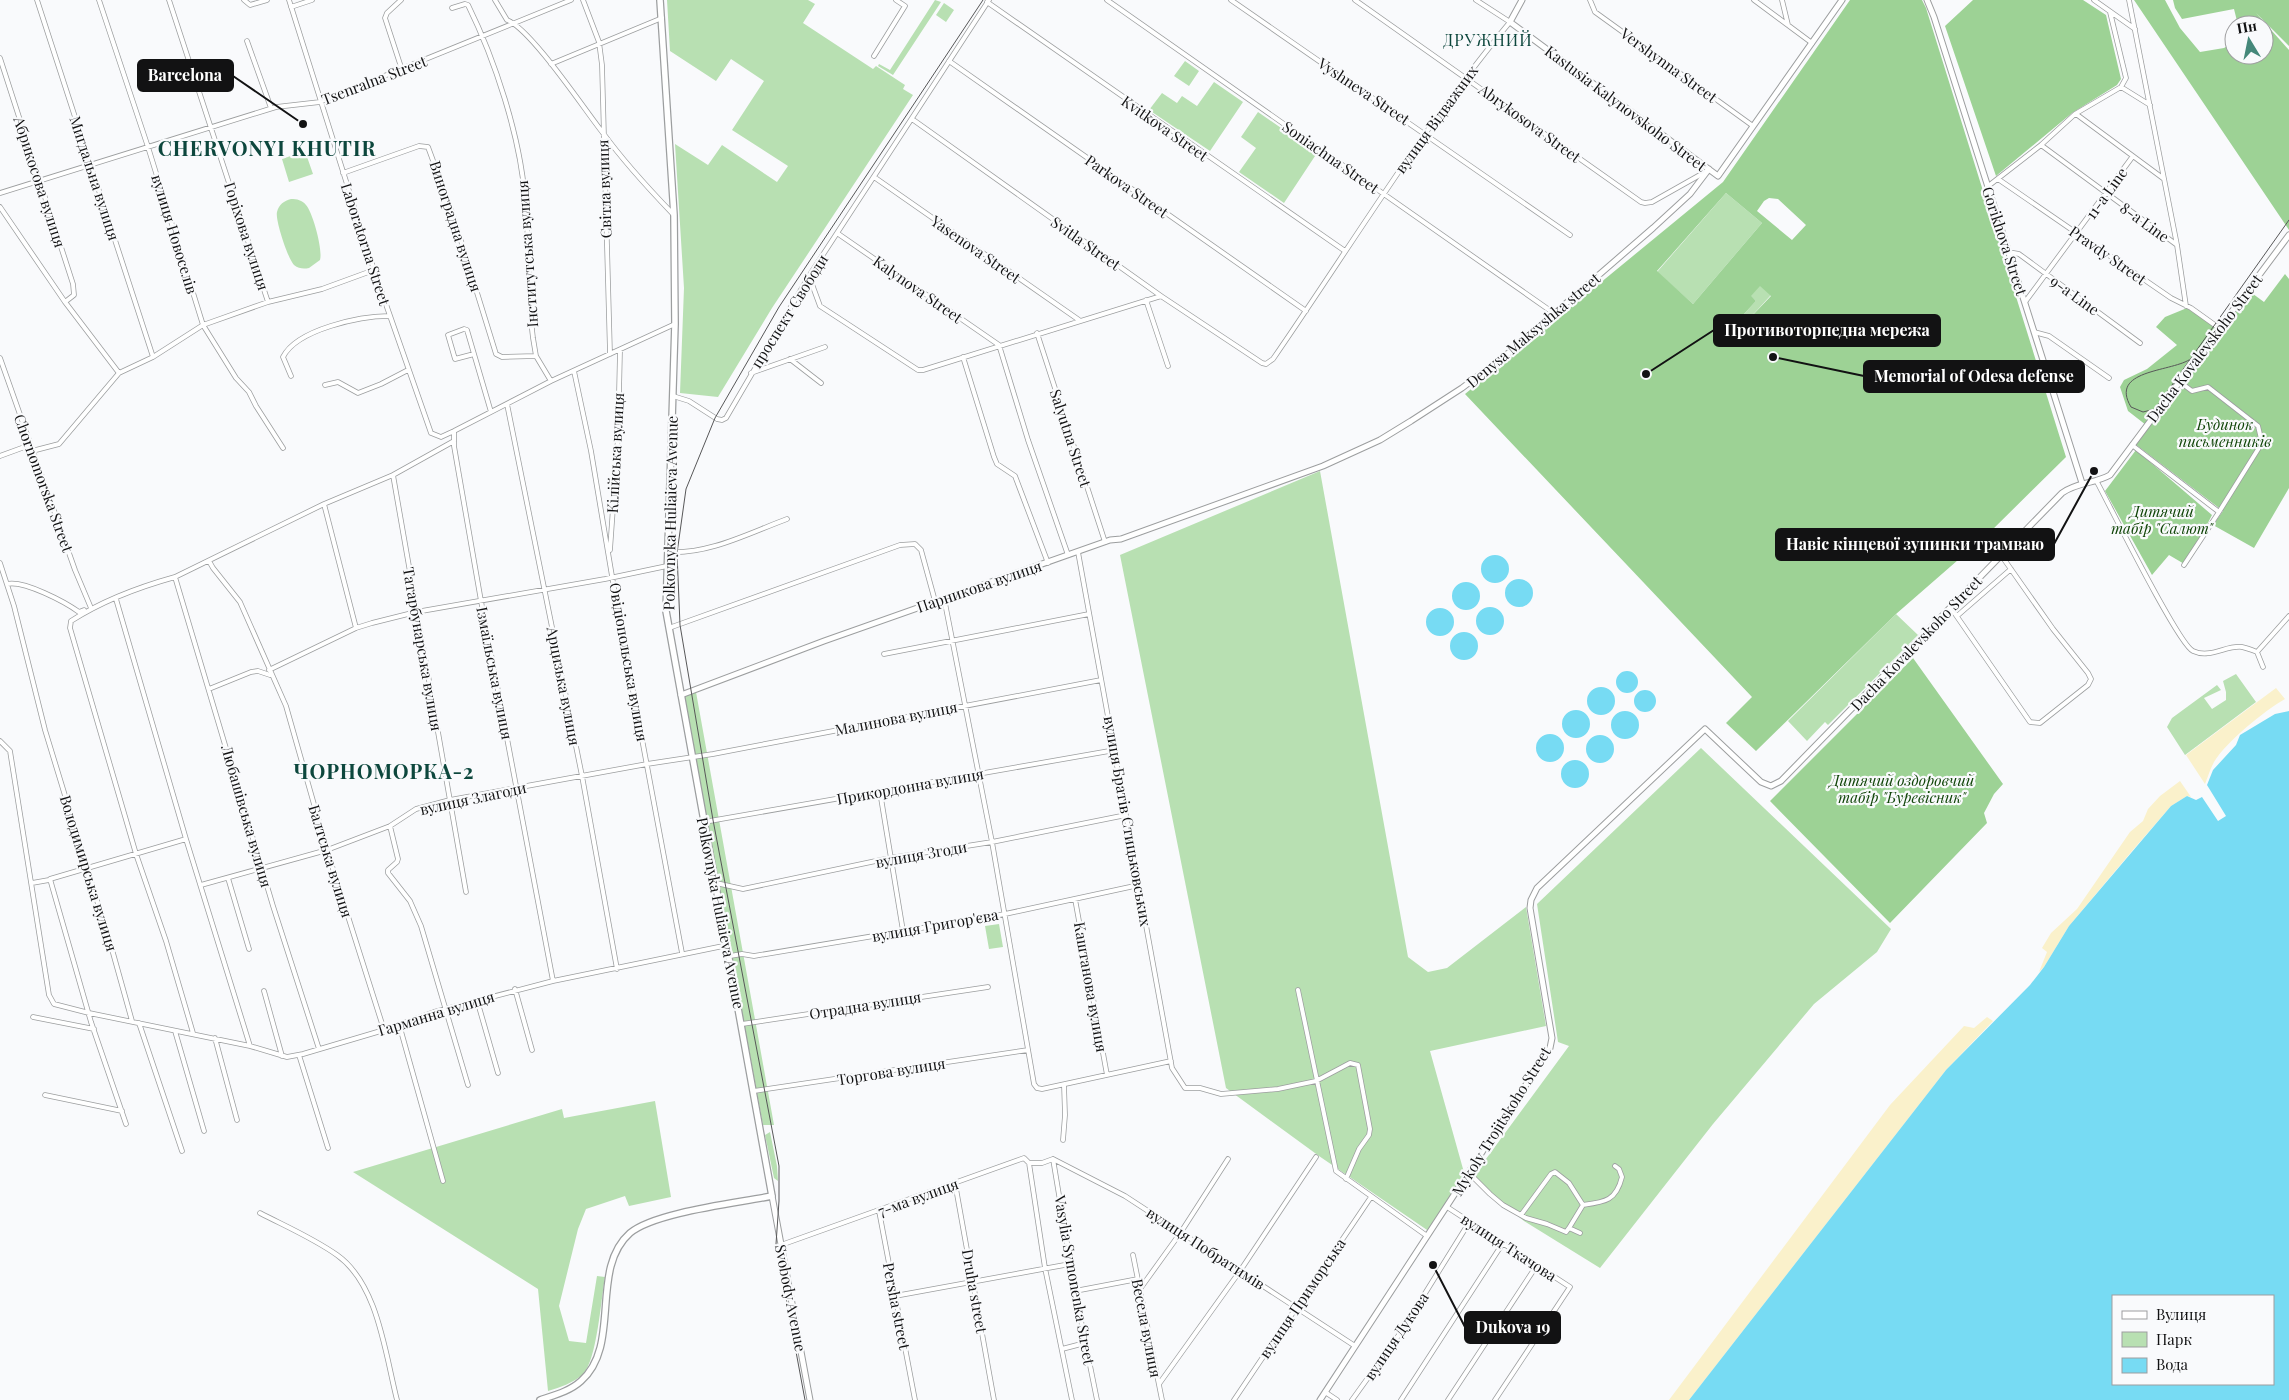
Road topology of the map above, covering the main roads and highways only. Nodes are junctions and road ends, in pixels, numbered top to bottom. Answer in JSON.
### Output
{"nodes":[{"id":1,"x":660,"y":0,"type":"edge"},
{"id":2,"x":540,"y":1400,"type":"edge"}],
"edges":[{"from":1,"to":2,"type":"main road","name":"Polkovnyka Huliaieva Avenue"}]}
